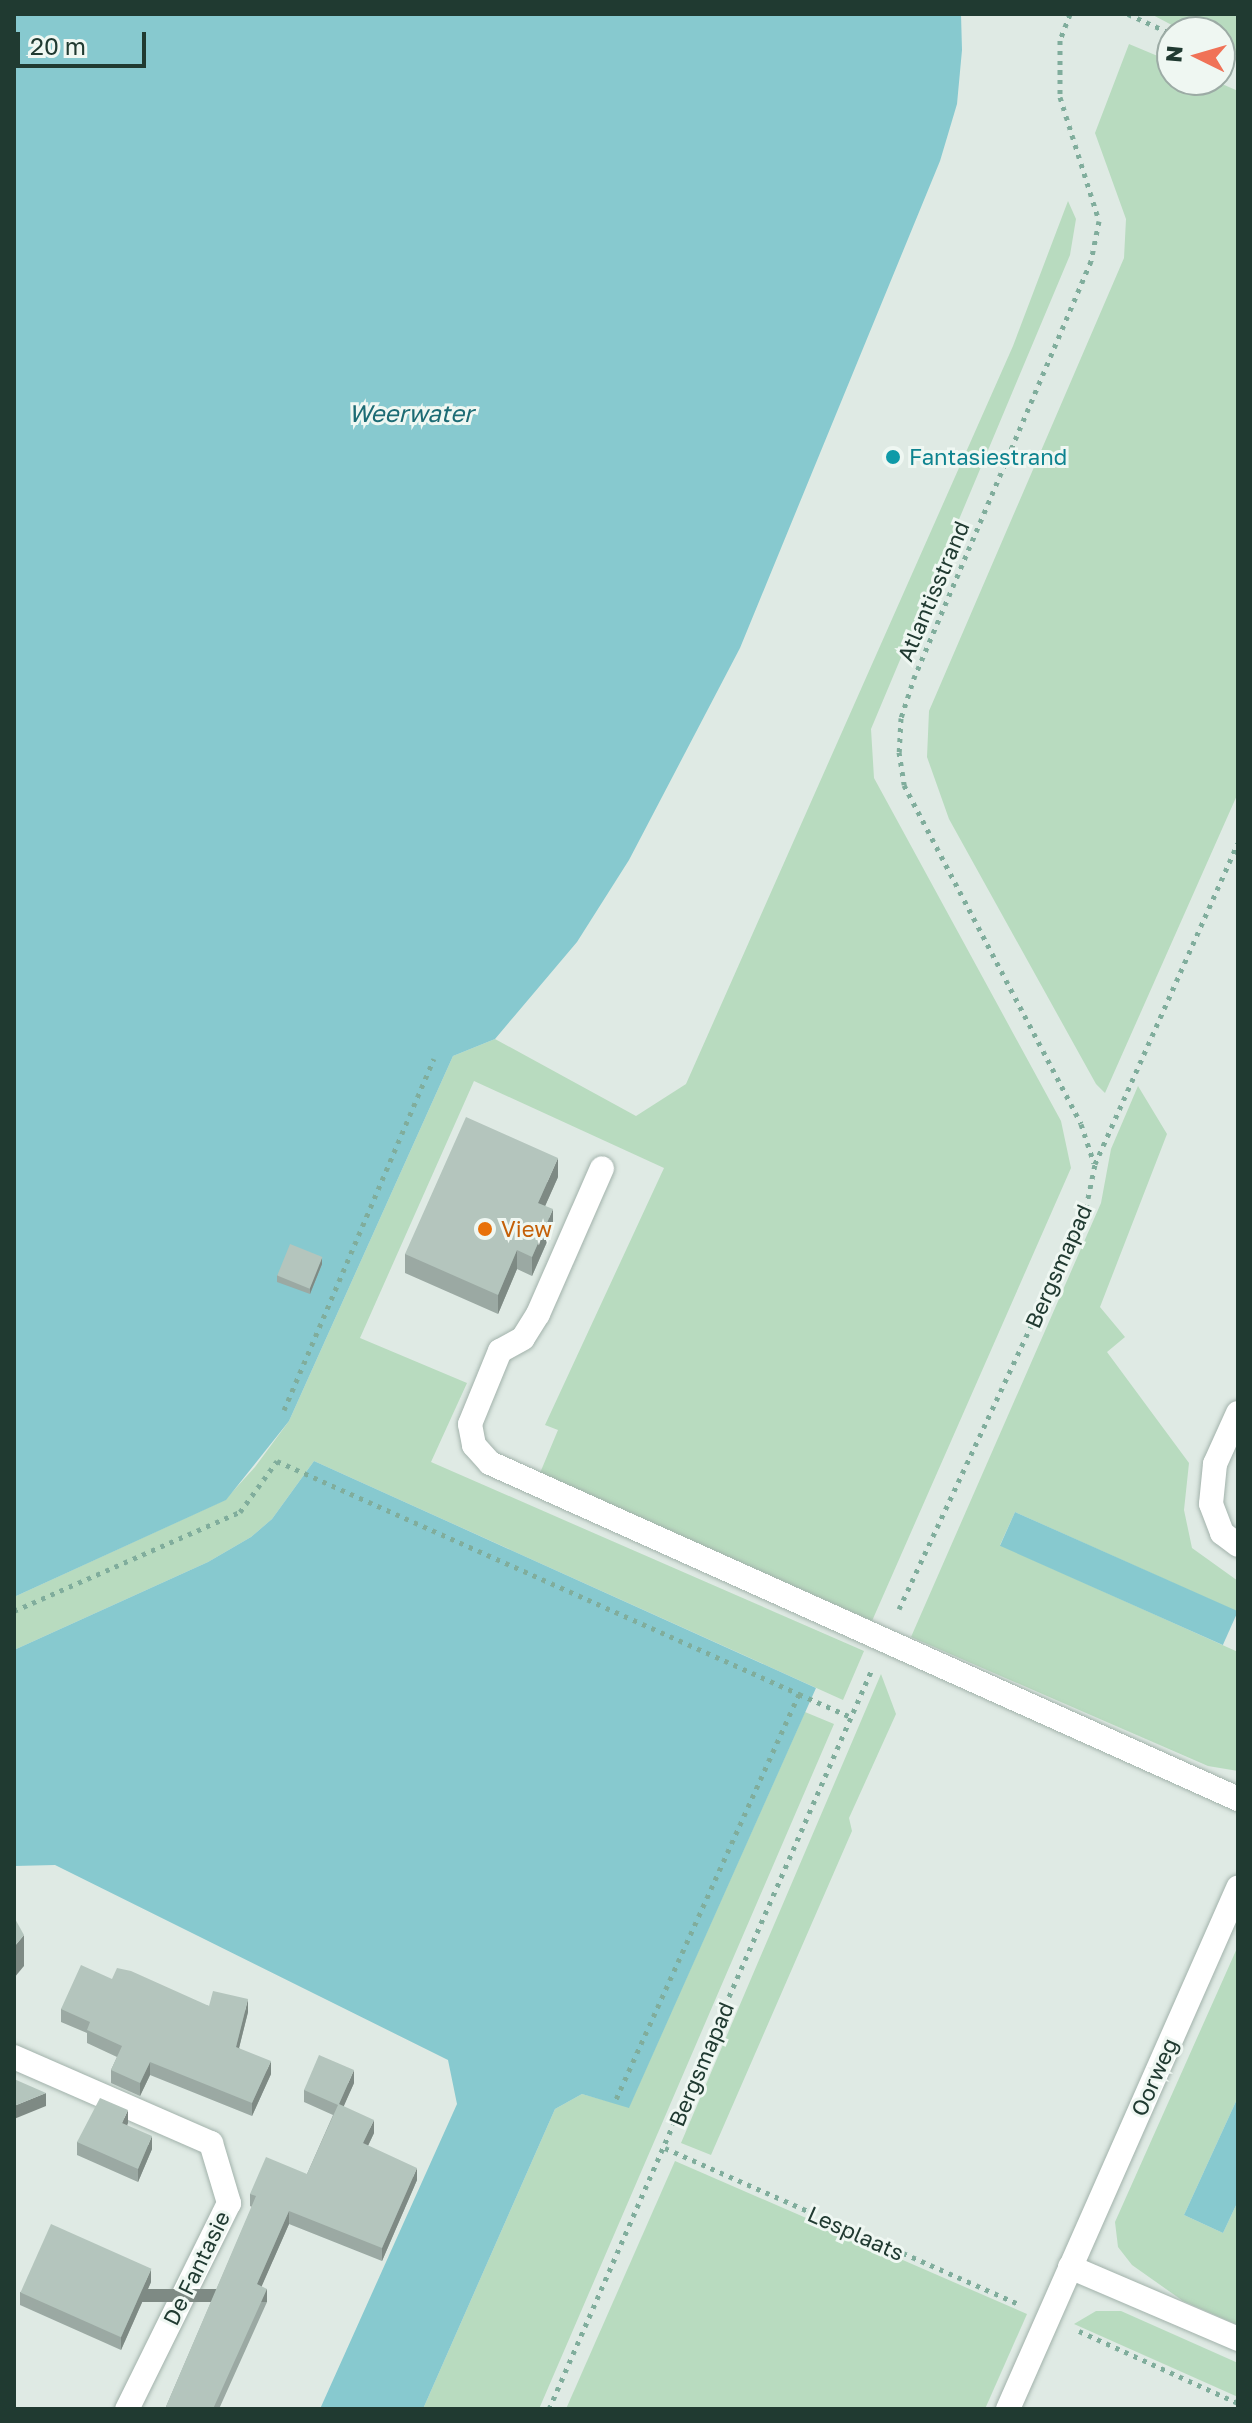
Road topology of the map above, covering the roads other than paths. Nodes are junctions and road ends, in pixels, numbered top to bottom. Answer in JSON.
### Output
{"nodes":[{"id":1,"x":602,"y":1168,"type":"dead end"},
{"id":2,"x":1238,"y":1413,"type":"edge"},
{"id":3,"x":1238,"y":1545,"type":"edge"},
{"id":4,"x":1238,"y":1799,"type":"edge"},
{"id":5,"x":1238,"y":1888,"type":"edge"},
{"id":6,"x":14,"y":2057,"type":"edge"},
{"id":7,"x":1070,"y":2267,"type":"junction"},
{"id":8,"x":1238,"y":2339,"type":"edge"},
{"id":9,"x":127,"y":2409,"type":"edge"},
{"id":10,"x":1008,"y":2409,"type":"edge"}],
"edges":[{"from":1,"to":4,"type":"street"},
{"from":2,"to":3,"type":"street"},
{"from":5,"to":7,"type":"street","name":"Oorweg"},
{"from":6,"to":9,"type":"street","name":"De Fantasie"},
{"from":7,"to":8,"type":"street"},
{"from":7,"to":10,"type":"street","name":"Oorweg"}]}
